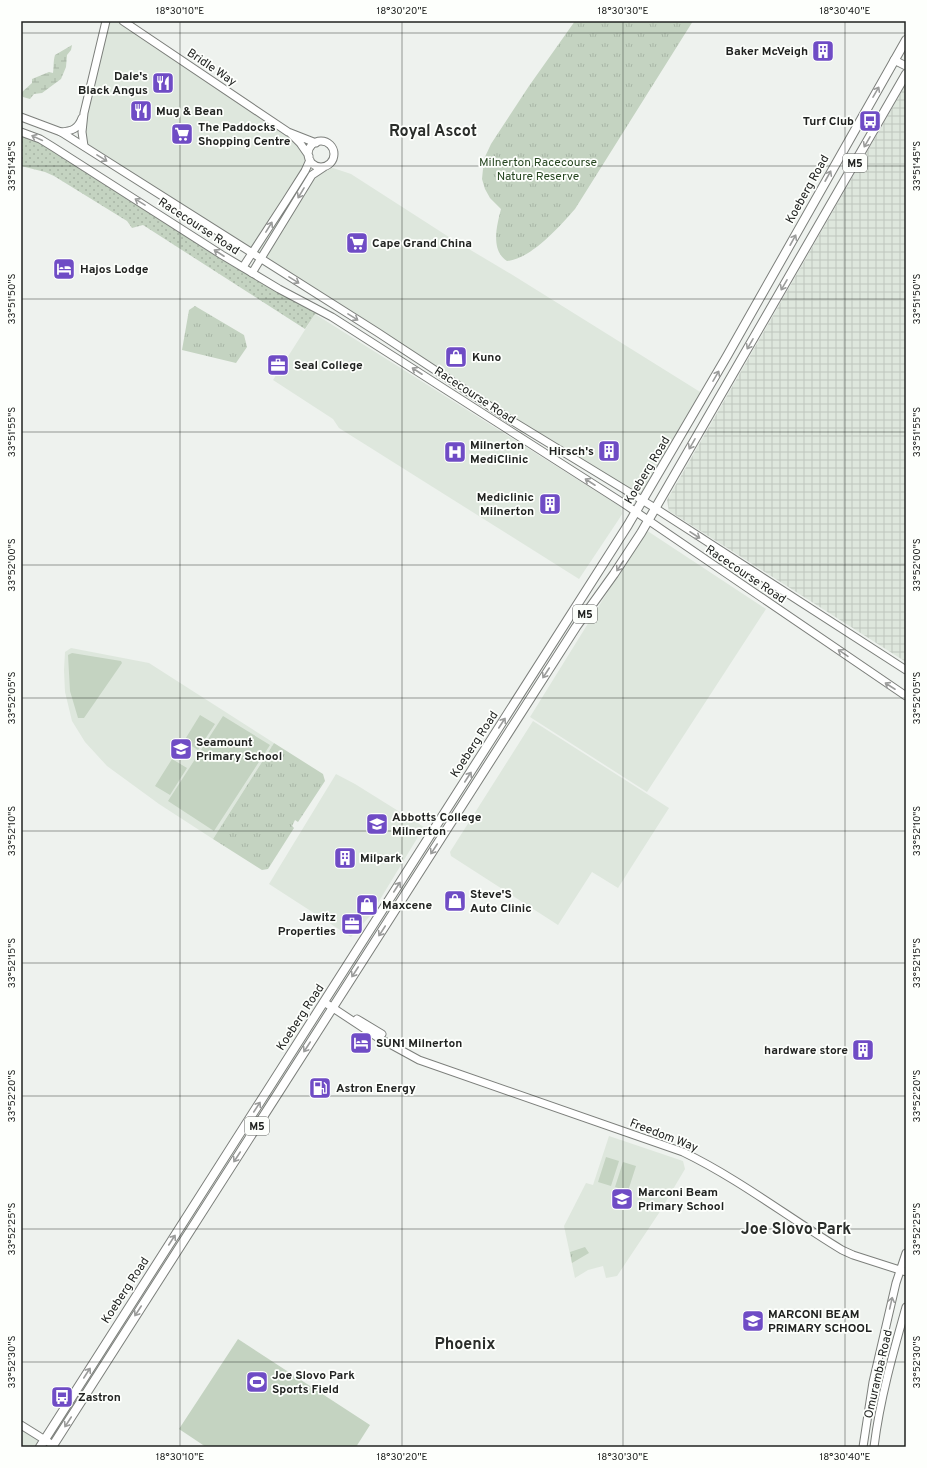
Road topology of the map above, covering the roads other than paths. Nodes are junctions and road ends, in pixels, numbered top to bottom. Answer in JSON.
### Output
{"nodes":[{"id":1,"x":106,"y":21,"type":"edge"},
{"id":2,"x":123,"y":21,"type":"edge"},
{"id":3,"x":906,"y":40,"type":"edge"},
{"id":4,"x":894,"y":60,"type":"junction"},
{"id":5,"x":906,"y":66,"type":"edge"},
{"id":6,"x":906,"y":74,"type":"edge"},
{"id":7,"x":84,"y":114,"type":"junction"},
{"id":8,"x":21,"y":117,"type":"edge"},
{"id":9,"x":21,"y":132,"type":"edge"},
{"id":10,"x":61,"y":132,"type":"junction"},
{"id":11,"x":288,"y":132,"type":"junction"},
{"id":12,"x":316,"y":142,"type":"junction"},
{"id":13,"x":84,"y":146,"type":"junction"},
{"id":14,"x":309,"y":158,"type":"junction"},
{"id":15,"x":324,"y":167,"type":"junction"},
{"id":16,"x":252,"y":253,"type":"junction"},
{"id":17,"x":261,"y":259,"type":"junction"},
{"id":18,"x":243,"y":267,"type":"junction"},
{"id":19,"x":252,"y":273,"type":"junction"},
{"id":20,"x":643,"y":501,"type":"junction"},
{"id":21,"x":655,"y":508,"type":"junction"},
{"id":22,"x":636,"y":512,"type":"junction"},
{"id":23,"x":648,"y":520,"type":"junction"},
{"id":24,"x":906,"y":670,"type":"edge"},
{"id":25,"x":906,"y":696,"type":"edge"},
{"id":26,"x":325,"y":1000,"type":"junction"},
{"id":27,"x":334,"y":1006,"type":"junction"},
{"id":28,"x":906,"y":1252,"type":"edge"},
{"id":29,"x":903,"y":1271,"type":"edge"},
{"id":30,"x":906,"y":1307,"type":"edge"},
{"id":31,"x":21,"y":1425,"type":"edge"},
{"id":32,"x":44,"y":1440,"type":"junction"},
{"id":33,"x":52,"y":1446,"type":"edge"},
{"id":34,"x":40,"y":1447,"type":"edge"},
{"id":35,"x":863,"y":1447,"type":"edge"},
{"id":36,"x":874,"y":1447,"type":"edge"}],
"edges":[{"from":1,"to":7,"type":"main road"},
{"from":2,"to":11,"type":"main road","name":"Bridle Way"},
{"from":3,"to":4,"type":"main road","name":"Koeberg Road","number":"M5"},
{"from":4,"to":5,"type":"main road"},
{"from":20,"to":4,"type":"main road","name":"Koeberg Road","number":"M5","one_way":true},
{"from":6,"to":21,"type":"main road","name":"Koeberg Road","number":"M5","one_way":true},
{"from":7,"to":10,"type":"main road"},
{"from":7,"to":13,"type":"main road"},
{"from":8,"to":10,"type":"main road","name":"Racecourse Road"},
{"from":18,"to":9,"type":"main road","name":"Racecourse Road","one_way":true},
{"from":10,"to":13,"type":"main road","name":"Racecourse Road"},
{"from":11,"to":12,"type":"main road","name":"Bridle Way"},
{"from":11,"to":14,"type":"main road","name":"Bridle Way"},
{"from":12,"to":14,"type":"main road"},
{"from":12,"to":15,"type":"main road"},
{"from":13,"to":16,"type":"main road","name":"Racecourse Road","one_way":true},
{"from":14,"to":15,"type":"main road"},
{"from":16,"to":14,"type":"main road","one_way":true},
{"from":15,"to":17,"type":"main road","one_way":true},
{"from":16,"to":17,"type":"main road","name":"Racecourse Road"},
{"from":16,"to":18,"type":"main road"},
{"from":17,"to":19,"type":"main road"},
{"from":17,"to":20,"type":"main road","name":"Racecourse Road","one_way":true},
{"from":18,"to":19,"type":"main road","name":"Racecourse Road"},
{"from":22,"to":19,"type":"main road","name":"Racecourse Road","one_way":true},
{"from":20,"to":21,"type":"main road","name":"Racecourse Road"},
{"from":20,"to":22,"type":"main road","name":"Koeberg Road","number":"M5"},
{"from":21,"to":23,"type":"main road","name":"Koeberg Road","number":"M5"},
{"from":21,"to":24,"type":"main road","name":"Racecourse Road","one_way":true},
{"from":22,"to":23,"type":"main road","name":"Racecourse Road"},
{"from":26,"to":22,"type":"main road","name":"Koeberg Road","number":"M5","one_way":true},
{"from":25,"to":23,"type":"main road","name":"Racecourse Road","one_way":true},
{"from":23,"to":27,"type":"main road","name":"Koeberg Road","number":"M5","one_way":true},
{"from":26,"to":27,"type":"main road","name":"Freedom Way"},
{"from":32,"to":26,"type":"main road","name":"Koeberg Road","number":"M5","one_way":true},
{"from":27,"to":29,"type":"main road","name":"Freedom Way"},
{"from":27,"to":33,"type":"main road","name":"Koeberg Road","number":"M5","one_way":true},
{"from":28,"to":29,"type":"main road","name":"Omuramba Road"},
{"from":35,"to":29,"type":"main road","name":"Omuramba Road","one_way":true},
{"from":30,"to":36,"type":"main road","name":"Omuramba Road"},
{"from":31,"to":32,"type":"main road"},
{"from":32,"to":33,"type":"main road"},
{"from":32,"to":34,"type":"main road","name":"Koeberg Road","number":"M5"}]}
